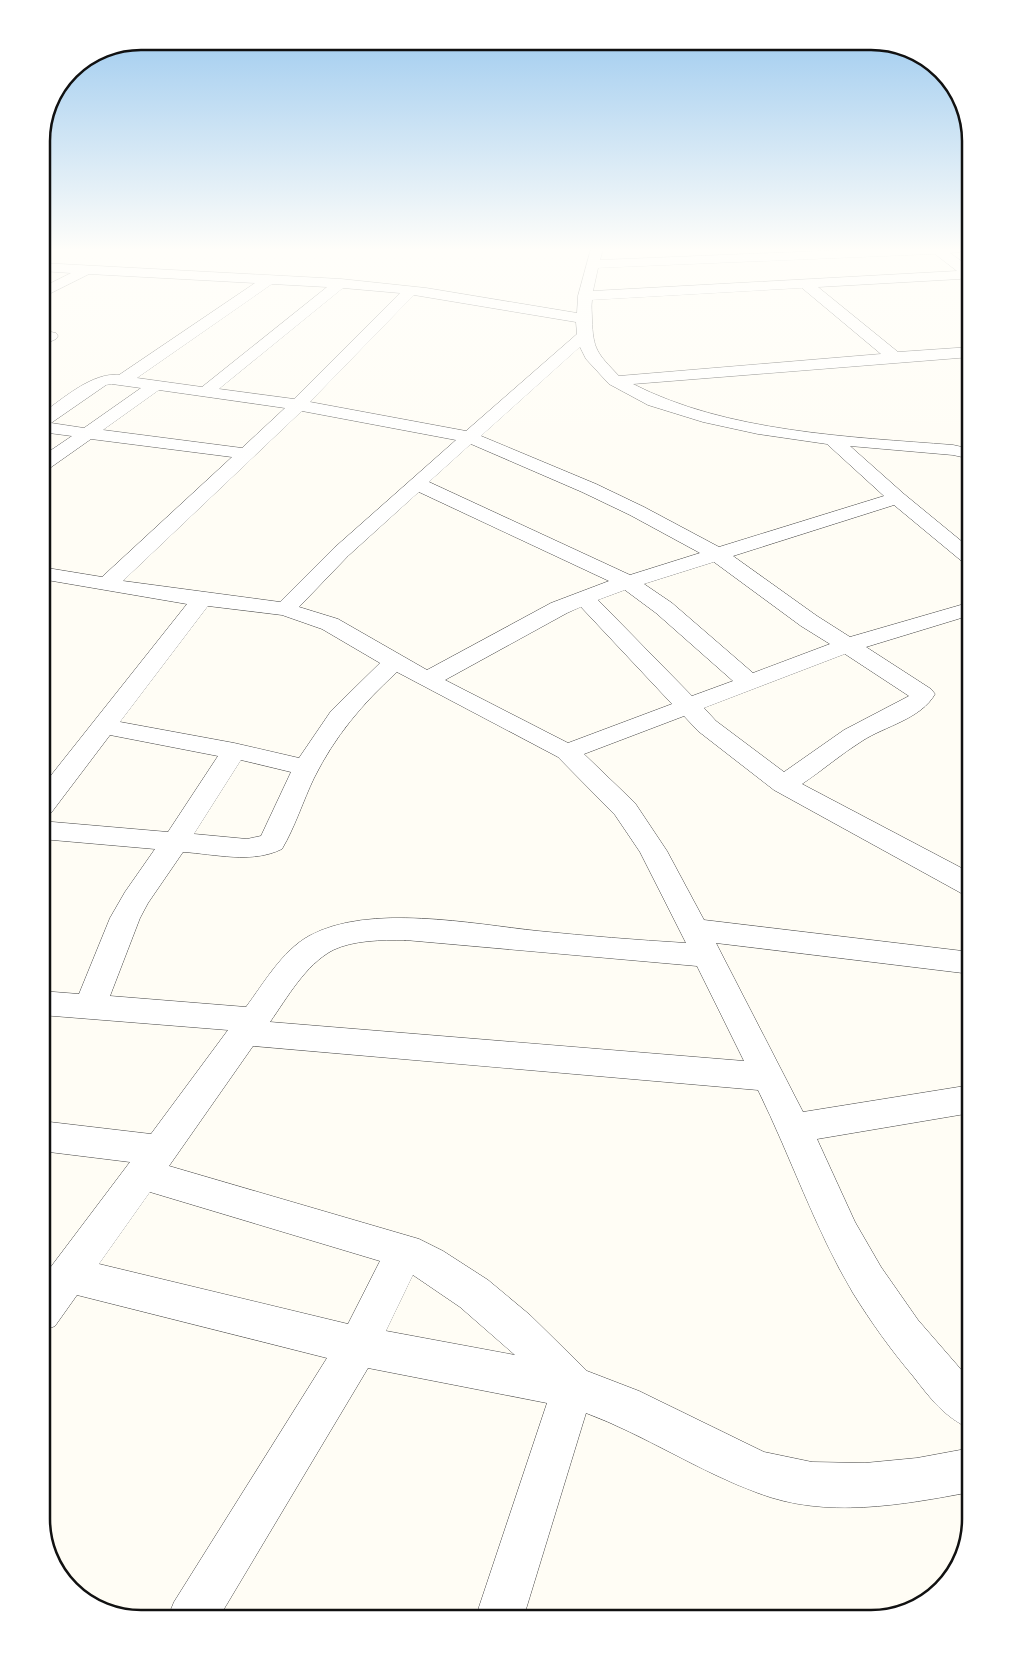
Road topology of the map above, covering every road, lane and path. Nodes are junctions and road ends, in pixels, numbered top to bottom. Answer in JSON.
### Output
{"nodes":[{"id":1,"x":201,"y":326,"type":"edge"},
{"id":2,"x":287,"y":326,"type":"edge"},
{"id":3,"x":376,"y":326,"type":"edge"},
{"id":4,"x":857,"y":326,"type":"edge"},
{"id":5,"x":585,"y":327,"type":"joint"},
{"id":6,"x":962,"y":353,"type":"edge"},
{"id":7,"x":894,"y":357,"type":"junction"},
{"id":8,"x":123,"y":380,"type":"junction"},
{"id":9,"x":615,"y":381,"type":"junction"},
{"id":10,"x":156,"y":385,"type":"junction"},
{"id":11,"x":205,"y":392,"type":"junction"},
{"id":12,"x":298,"y":405,"type":"junction"},
{"id":13,"x":50,"y":416,"type":"edge"},
{"id":14,"x":50,"y":428,"type":"edge"},
{"id":15,"x":86,"y":433,"type":"junction"},
{"id":16,"x":469,"y":437,"type":"junction"},
{"id":17,"x":833,"y":440,"type":"junction"},
{"id":18,"x":962,"y":452,"type":"edge"},
{"id":19,"x":246,"y":454,"type":"junction"},
{"id":20,"x":50,"y":459,"type":"edge"},
{"id":21,"x":417,"y":484,"type":"junction"},
{"id":22,"x":897,"y":498,"type":"junction"},
{"id":23,"x":962,"y":552,"type":"edge"},
{"id":24,"x":718,"y":555,"type":"junction"},
{"id":25,"x":50,"y":574,"type":"edge"},
{"id":26,"x":627,"y":582,"type":"junction"},
{"id":27,"x":107,"y":584,"type":"junction"},
{"id":28,"x":584,"y":598,"type":"junction"},
{"id":29,"x":201,"y":600,"type":"junction"},
{"id":30,"x":285,"y":610,"type":"junction"},
{"id":31,"x":962,"y":611,"type":"edge"},
{"id":32,"x":846,"y":646,"type":"junction"},
{"id":33,"x":395,"y":662,"type":"junction"},
{"id":34,"x":428,"y":680,"type":"junction"},
{"id":35,"x":749,"y":682,"type":"junction"},
{"id":36,"x":686,"y":706,"type":"junction"},
{"id":37,"x":104,"y":726,"type":"junction"},
{"id":38,"x":234,"y":751,"type":"junction"},
{"id":39,"x":567,"y":752,"type":"junction"},
{"id":40,"x":306,"y":768,"type":"junction"},
{"id":41,"x":783,"y":784,"type":"junction"},
{"id":42,"x":50,"y":795,"type":"edge"},
{"id":43,"x":50,"y":831,"type":"edge"},
{"id":44,"x":175,"y":842,"type":"junction"},
{"id":45,"x":962,"y":881,"type":"edge"},
{"id":46,"x":701,"y":943,"type":"junction"},
{"id":47,"x":962,"y":962,"type":"edge"},
{"id":48,"x":50,"y":1003,"type":"edge"},
{"id":49,"x":90,"y":1006,"type":"junction"},
{"id":50,"x":250,"y":1027,"type":"junction"},
{"id":51,"x":767,"y":1077,"type":"junction"},
{"id":52,"x":962,"y":1100,"type":"edge"},
{"id":53,"x":794,"y":1128,"type":"junction"},
{"id":54,"x":50,"y":1138,"type":"edge"},
{"id":55,"x":152,"y":1162,"type":"junction"},
{"id":56,"x":405,"y":1251,"type":"junction"},
{"id":57,"x":69,"y":1275,"type":"junction"},
{"id":58,"x":50,"y":1301,"type":"edge"},
{"id":59,"x":358,"y":1346,"type":"junction"},
{"id":60,"x":573,"y":1387,"type":"junction"},
{"id":61,"x":962,"y":1401,"type":"edge"},
{"id":62,"x":962,"y":1472,"type":"edge"},
{"id":63,"x":197,"y":1610,"type":"edge"},
{"id":64,"x":503,"y":1610,"type":"edge"}],
"edges":[{"from":1,"to":8,"type":"street"},
{"from":2,"to":11,"type":"street"},
{"from":3,"to":12,"type":"street"},
{"from":4,"to":7,"type":"street"},
{"from":5,"to":9,"type":"street"},
{"from":5,"to":16,"type":"street"},
{"from":6,"to":7,"type":"street"},
{"from":7,"to":9,"type":"street"},
{"from":8,"to":10,"type":"street"},
{"from":8,"to":13,"type":"street"},
{"from":9,"to":17,"type":"street"},
{"from":10,"to":11,"type":"street"},
{"from":10,"to":15,"type":"street"},
{"from":11,"to":12,"type":"street"},
{"from":12,"to":16,"type":"street"},
{"from":12,"to":19,"type":"street"},
{"from":14,"to":15,"type":"street"},
{"from":15,"to":19,"type":"street"},
{"from":15,"to":20,"type":"street"},
{"from":16,"to":21,"type":"street"},
{"from":16,"to":24,"type":"street"},
{"from":17,"to":18,"type":"street"},
{"from":17,"to":22,"type":"street"},
{"from":19,"to":27,"type":"street"},
{"from":21,"to":26,"type":"street"},
{"from":21,"to":30,"type":"street"},
{"from":22,"to":23,"type":"street"},
{"from":22,"to":24,"type":"street"},
{"from":24,"to":26,"type":"street"},
{"from":24,"to":32,"type":"street"},
{"from":25,"to":27,"type":"street"},
{"from":26,"to":28,"type":"street"},
{"from":26,"to":35,"type":"street"},
{"from":27,"to":29,"type":"street"},
{"from":28,"to":34,"type":"street"},
{"from":28,"to":36,"type":"street"},
{"from":29,"to":30,"type":"street"},
{"from":29,"to":37,"type":"street"},
{"from":30,"to":33,"type":"street"},
{"from":31,"to":32,"type":"street"},
{"from":32,"to":35,"type":"street"},
{"from":32,"to":41,"type":"street"},
{"from":33,"to":34,"type":"street"},
{"from":33,"to":40,"type":"street"},
{"from":34,"to":39,"type":"street"},
{"from":35,"to":36,"type":"street"},
{"from":36,"to":39,"type":"street"},
{"from":36,"to":41,"type":"street"},
{"from":37,"to":38,"type":"street"},
{"from":37,"to":42,"type":"street"},
{"from":38,"to":40,"type":"street"},
{"from":38,"to":44,"type":"street"},
{"from":39,"to":46,"type":"street"},
{"from":40,"to":44,"type":"street"},
{"from":41,"to":45,"type":"street"},
{"from":43,"to":44,"type":"street"},
{"from":44,"to":49,"type":"street"},
{"from":46,"to":47,"type":"street"},
{"from":46,"to":50,"type":"street"},
{"from":46,"to":51,"type":"street"},
{"from":48,"to":49,"type":"street"},
{"from":49,"to":50,"type":"street"},
{"from":50,"to":51,"type":"street"},
{"from":50,"to":55,"type":"street"},
{"from":51,"to":53,"type":"street"},
{"from":52,"to":53,"type":"street"},
{"from":53,"to":61,"type":"street"},
{"from":54,"to":55,"type":"street"},
{"from":55,"to":56,"type":"street"},
{"from":55,"to":57,"type":"street"},
{"from":56,"to":59,"type":"street"},
{"from":56,"to":60,"type":"street"},
{"from":57,"to":58,"type":"street"},
{"from":57,"to":59,"type":"street"},
{"from":59,"to":60,"type":"street"},
{"from":59,"to":63,"type":"street"},
{"from":60,"to":62,"type":"street"},
{"from":60,"to":64,"type":"street"}]}
